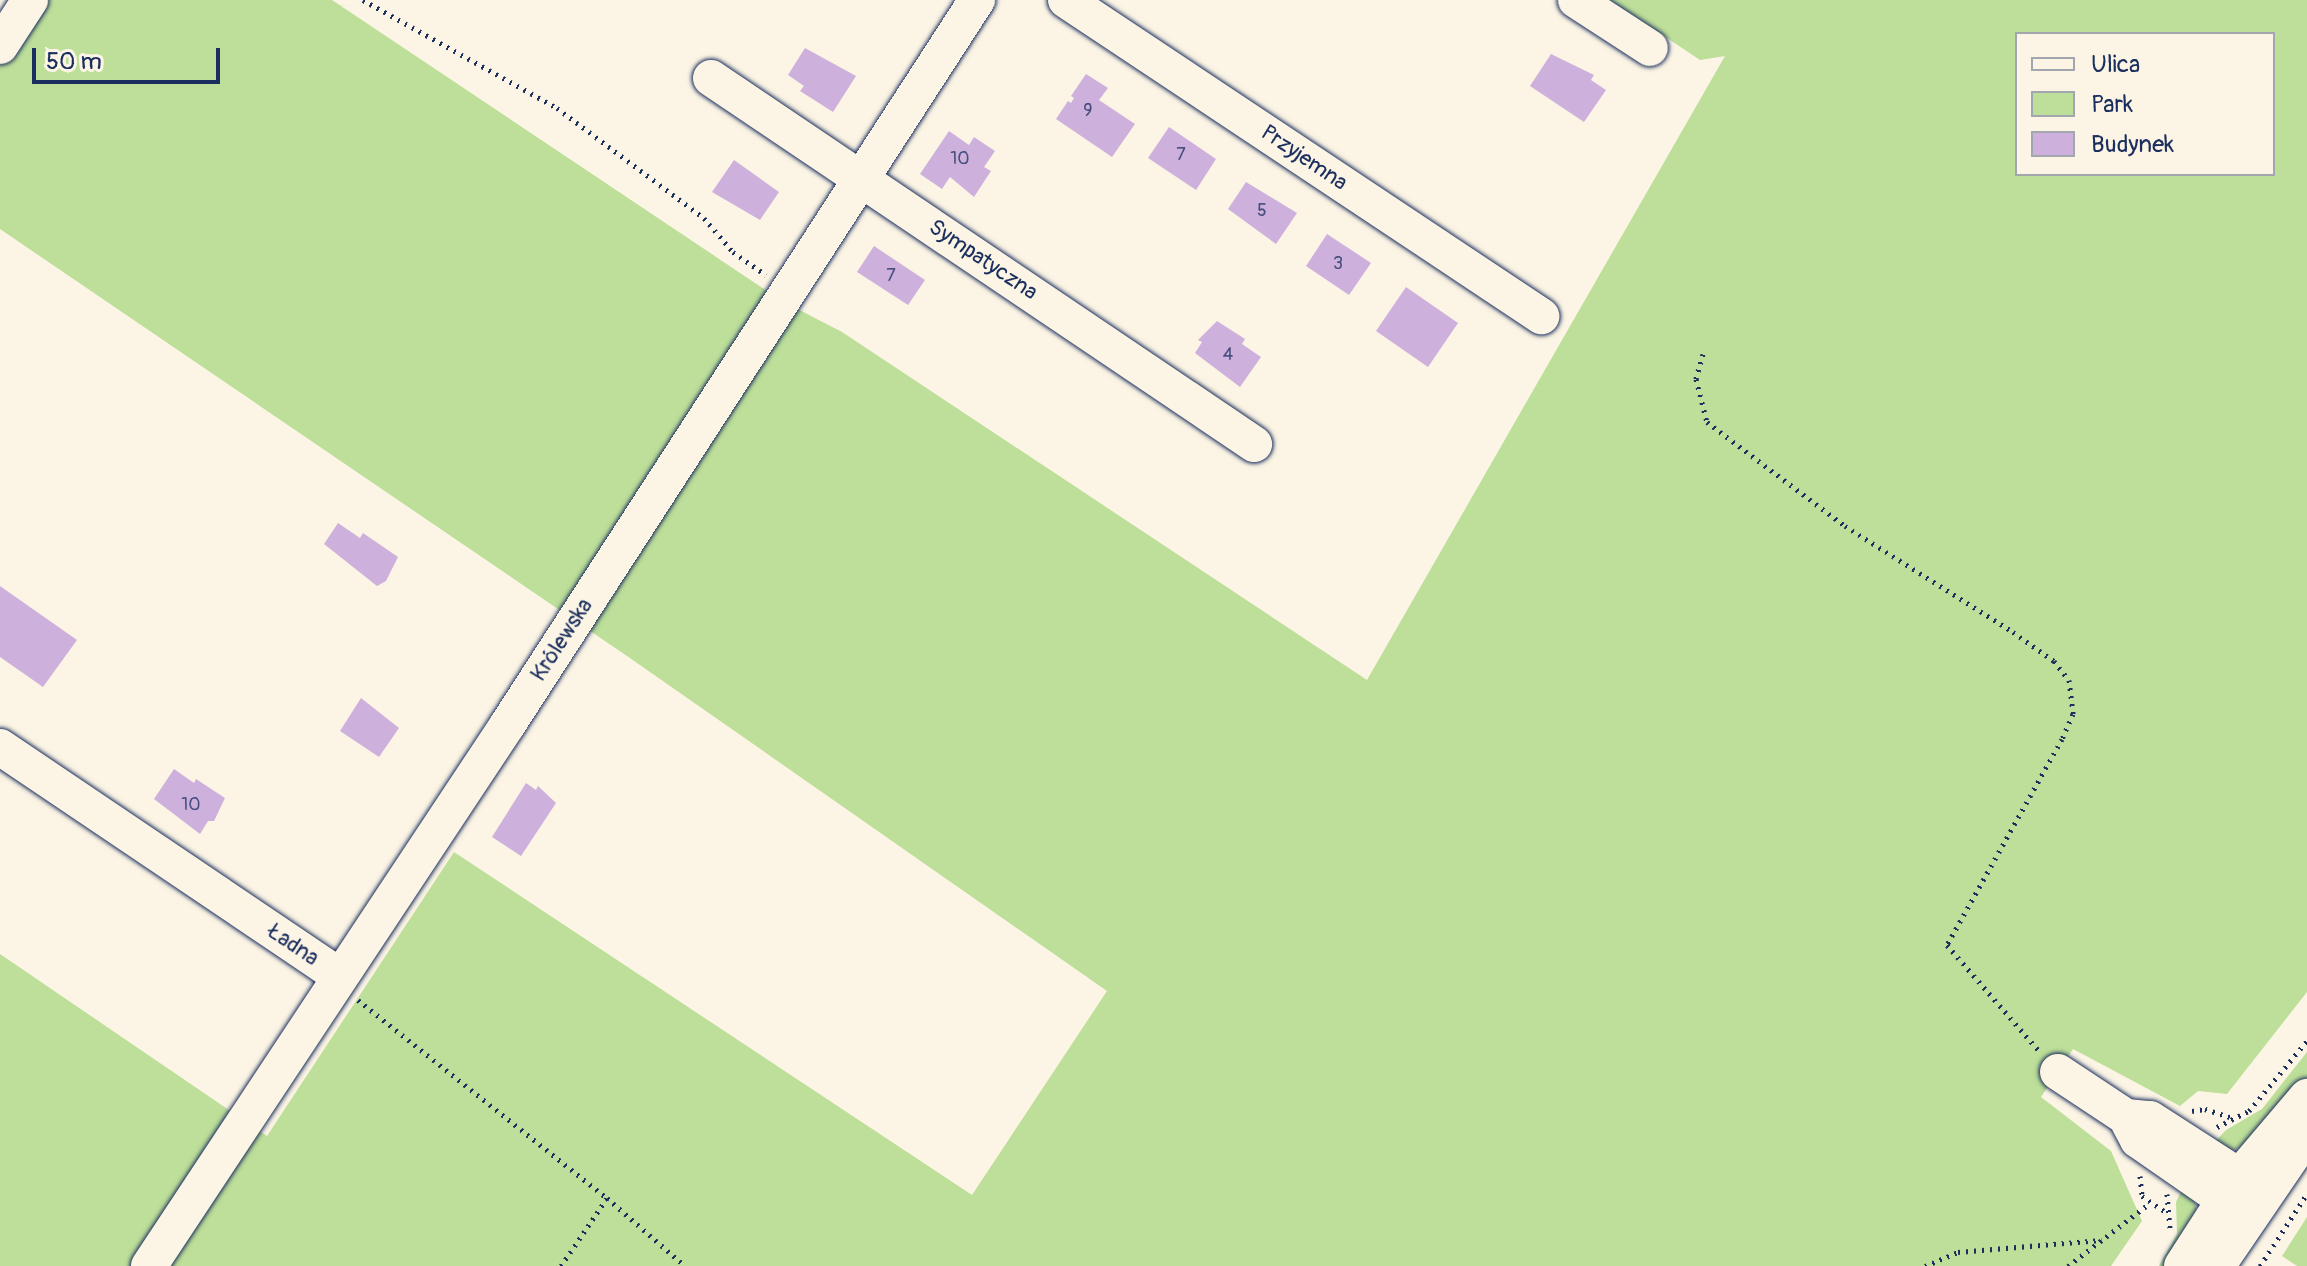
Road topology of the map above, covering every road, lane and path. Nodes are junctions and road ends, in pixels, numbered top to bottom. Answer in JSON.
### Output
{"nodes":[{"id":1,"x":30,"y":0,"type":"edge"},
{"id":2,"x":363,"y":0,"type":"edge"},
{"id":3,"x":977,"y":0,"type":"edge"},
{"id":4,"x":1066,"y":0,"type":"edge"},
{"id":5,"x":1576,"y":0,"type":"edge"},
{"id":6,"x":0,"y":46,"type":"edge"},
{"id":7,"x":1650,"y":48,"type":"dead end"},
{"id":8,"x":711,"y":78,"type":"dead end"},
{"id":9,"x":864,"y":178,"type":"junction"},
{"id":10,"x":788,"y":292,"type":"junction"},
{"id":11,"x":1541,"y":316,"type":"dead end"},
{"id":12,"x":1703,"y":354,"type":"dead end"},
{"id":13,"x":1254,"y":444,"type":"dead end"},
{"id":14,"x":0,"y":747,"type":"edge"},
{"id":15,"x":339,"y":976,"type":"junction"},
{"id":16,"x":2307,"y":1041,"type":"edge"},
{"id":17,"x":2058,"y":1072,"type":"joint"},
{"id":18,"x":2307,"y":1097,"type":"edge"},
{"id":19,"x":2214,"y":1129,"type":"dead end"},
{"id":20,"x":2307,"y":1134,"type":"edge"},
{"id":21,"x":2172,"y":1182,"type":"dead end"},
{"id":22,"x":2307,"y":1194,"type":"edge"},
{"id":23,"x":2245,"y":1197,"type":"junction"},
{"id":24,"x":607,"y":1198,"type":"junction"},
{"id":25,"x":2150,"y":1203,"type":"dead end"},
{"id":26,"x":2102,"y":1240,"type":"junction"},
{"id":27,"x":2176,"y":1252,"type":"edge"},
{"id":28,"x":149,"y":1266,"type":"edge"},
{"id":29,"x":561,"y":1266,"type":"edge"},
{"id":30,"x":685,"y":1266,"type":"edge"},
{"id":31,"x":1925,"y":1266,"type":"edge"},
{"id":32,"x":2068,"y":1266,"type":"edge"},
{"id":33,"x":2217,"y":1266,"type":"edge"},
{"id":34,"x":2260,"y":1266,"type":"edge"}],
"edges":[{"from":1,"to":6,"type":"street"},
{"from":2,"to":10,"type":"path"},
{"from":3,"to":9,"type":"street","name":"Królewska"},
{"from":4,"to":11,"type":"street","name":"Przyjemna"},
{"from":5,"to":7,"type":"street"},
{"from":8,"to":9,"type":"street","name":"Sympatyczna"},
{"from":9,"to":10,"type":"street","name":"Królewska"},
{"from":9,"to":13,"type":"street","name":"Sympatyczna"},
{"from":10,"to":15,"type":"street","name":"Królewska"},
{"from":12,"to":17,"type":"path"},
{"from":14,"to":15,"type":"street","name":"Ładna"},
{"from":15,"to":24,"type":"path"},
{"from":15,"to":28,"type":"street","name":"Ładna"},
{"from":16,"to":19,"type":"path"},
{"from":17,"to":23,"type":"street"},
{"from":18,"to":23,"type":"street"},
{"from":20,"to":23,"type":"street"},
{"from":21,"to":27,"type":"path"},
{"from":22,"to":34,"type":"path"},
{"from":23,"to":27,"type":"street"},
{"from":23,"to":33,"type":"street"},
{"from":24,"to":29,"type":"path"},
{"from":24,"to":30,"type":"path"},
{"from":25,"to":26,"type":"path"},
{"from":26,"to":31,"type":"path"},
{"from":26,"to":32,"type":"path"}]}
